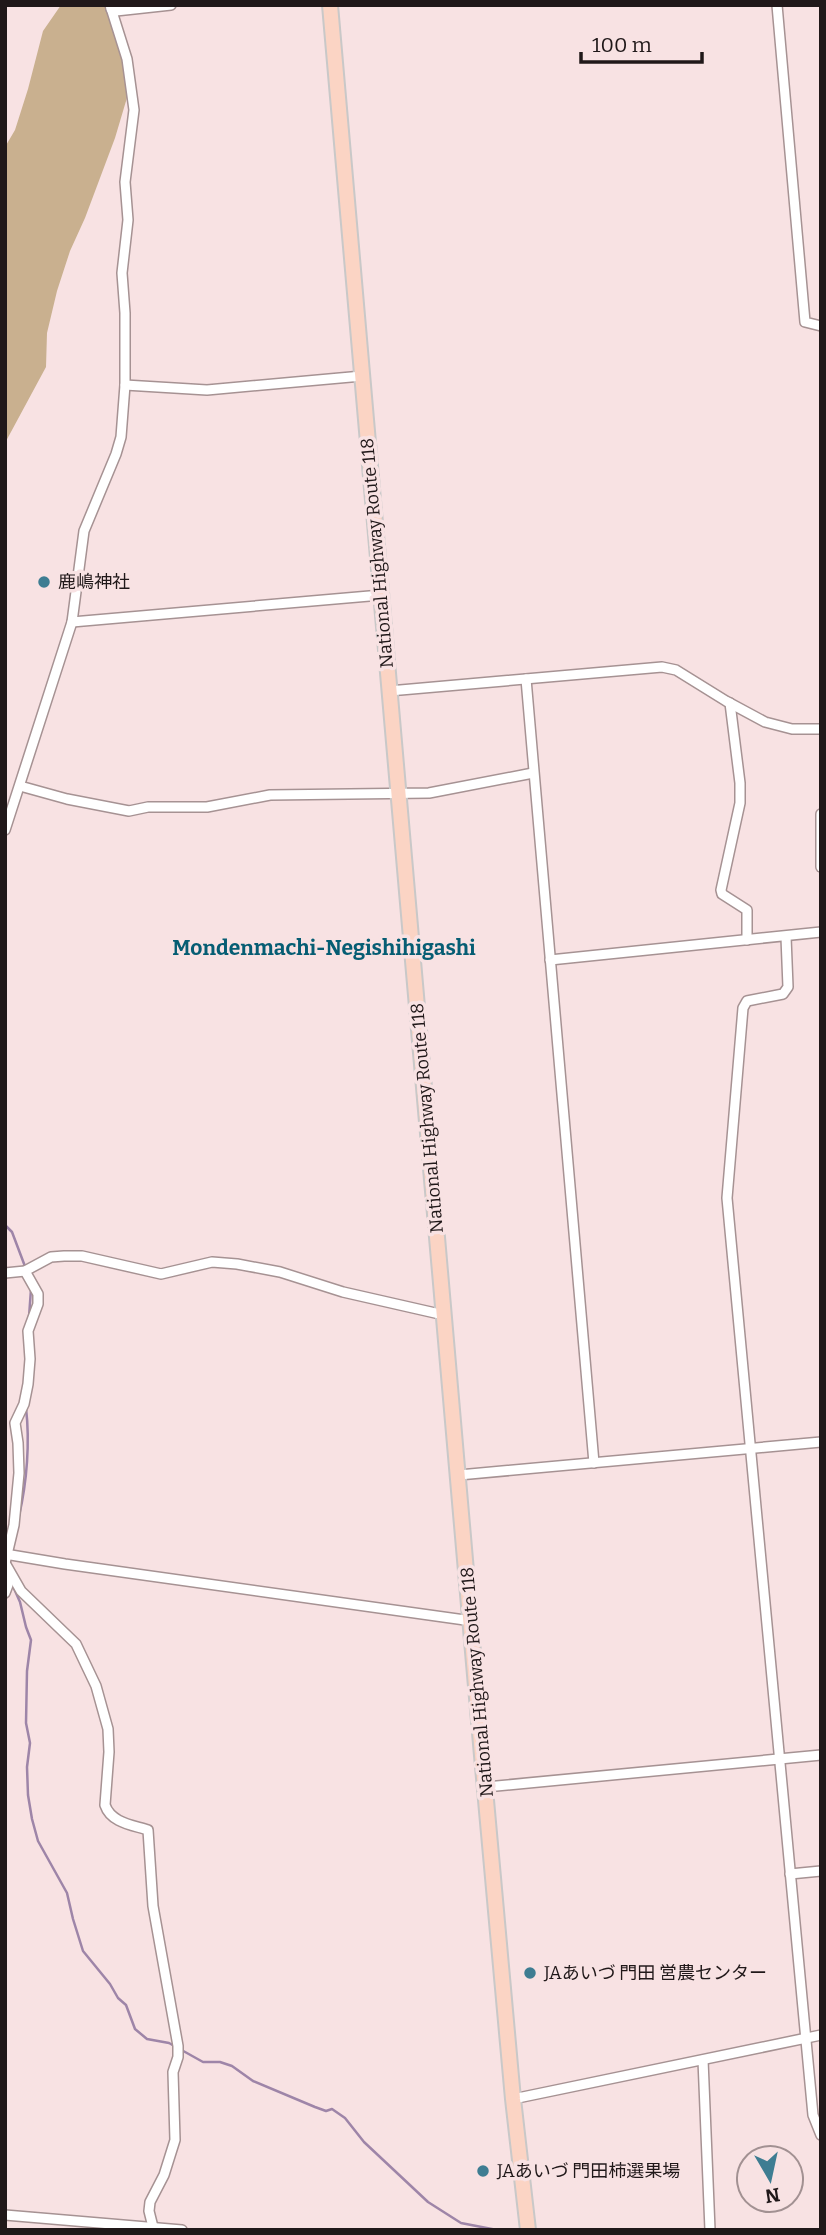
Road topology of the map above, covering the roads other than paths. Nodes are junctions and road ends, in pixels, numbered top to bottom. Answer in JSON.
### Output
{"nodes":[{"id":1,"x":171,"y":5,"type":"edge"},
{"id":2,"x":330,"y":5,"type":"edge"},
{"id":3,"x":777,"y":5,"type":"edge"},
{"id":4,"x":110,"y":7,"type":"edge"},
{"id":5,"x":821,"y":326,"type":"edge"},
{"id":6,"x":362,"y":376,"type":"junction"},
{"id":7,"x":125,"y":385,"type":"junction"},
{"id":8,"x":381,"y":595,"type":"junction"},
{"id":9,"x":72,"y":622,"type":"junction"},
{"id":10,"x":526,"y":679,"type":"junction"},
{"id":11,"x":389,"y":691,"type":"junction"},
{"id":12,"x":730,"y":704,"type":"junction"},
{"id":13,"x":821,"y":729,"type":"edge"},
{"id":14,"x":533,"y":773,"type":"junction"},
{"id":15,"x":20,"y":786,"type":"junction"},
{"id":16,"x":399,"y":794,"type":"junction"},
{"id":17,"x":821,"y":814,"type":"edge"},
{"id":18,"x":5,"y":830,"type":"edge"},
{"id":19,"x":821,"y":867,"type":"edge"},
{"id":20,"x":821,"y":932,"type":"edge"},
{"id":21,"x":786,"y":937,"type":"junction"},
{"id":22,"x":747,"y":940,"type":"junction"},
{"id":23,"x":550,"y":960,"type":"junction"},
{"id":24,"x":25,"y":1272,"type":"junction"},
{"id":25,"x":5,"y":1273,"type":"edge"},
{"id":26,"x":444,"y":1315,"type":"junction"},
{"id":27,"x":821,"y":1442,"type":"edge"},
{"id":28,"x":750,"y":1449,"type":"junction"},
{"id":29,"x":594,"y":1463,"type":"junction"},
{"id":30,"x":459,"y":1475,"type":"junction"},
{"id":31,"x":6,"y":1557,"type":"edge"},
{"id":32,"x":5,"y":1593,"type":"edge"},
{"id":33,"x":472,"y":1621,"type":"junction"},
{"id":34,"x":821,"y":1755,"type":"edge"},
{"id":35,"x":780,"y":1759,"type":"junction"},
{"id":36,"x":486,"y":1787,"type":"junction"},
{"id":37,"x":821,"y":1871,"type":"edge"},
{"id":38,"x":790,"y":1874,"type":"junction"},
{"id":39,"x":821,"y":2035,"type":"edge"},
{"id":40,"x":806,"y":2038,"type":"junction"},
{"id":41,"x":703,"y":2060,"type":"junction"},
{"id":42,"x":513,"y":2099,"type":"junction"},
{"id":43,"x":821,"y":2135,"type":"edge"},
{"id":44,"x":5,"y":2215,"type":"edge"},
{"id":45,"x":158,"y":2228,"type":"edge"},
{"id":46,"x":182,"y":2230,"type":"edge"},
{"id":47,"x":528,"y":2230,"type":"edge"},
{"id":48,"x":710,"y":2230,"type":"edge"}],
"edges":[{"from":1,"to":4,"type":"street"},
{"from":2,"to":6,"type":"highway","name":"National Highway Route 118"},
{"from":3,"to":5,"type":"street"},
{"from":4,"to":7,"type":"street"},
{"from":6,"to":7,"type":"street"},
{"from":6,"to":8,"type":"highway","name":"National Highway Route 118"},
{"from":7,"to":9,"type":"street"},
{"from":8,"to":9,"type":"street"},
{"from":8,"to":11,"type":"highway","name":"National Highway Route 118"},
{"from":9,"to":15,"type":"street"},
{"from":10,"to":11,"type":"street"},
{"from":10,"to":12,"type":"street"},
{"from":10,"to":14,"type":"street"},
{"from":11,"to":16,"type":"highway","name":"National Highway Route 118"},
{"from":12,"to":13,"type":"street"},
{"from":12,"to":22,"type":"street"},
{"from":14,"to":16,"type":"street"},
{"from":14,"to":23,"type":"street"},
{"from":15,"to":16,"type":"street"},
{"from":15,"to":18,"type":"street"},
{"from":16,"to":26,"type":"highway","name":"National Highway Route 118"},
{"from":17,"to":19,"type":"street"},
{"from":20,"to":21,"type":"street"},
{"from":21,"to":22,"type":"street"},
{"from":21,"to":28,"type":"street"},
{"from":22,"to":23,"type":"street"},
{"from":23,"to":29,"type":"street"},
{"from":24,"to":25,"type":"street"},
{"from":24,"to":26,"type":"street"},
{"from":24,"to":31,"type":"street"},
{"from":26,"to":30,"type":"highway","name":"National Highway Route 118"},
{"from":27,"to":28,"type":"street"},
{"from":28,"to":29,"type":"street"},
{"from":28,"to":35,"type":"street"},
{"from":29,"to":30,"type":"street"},
{"from":30,"to":33,"type":"highway","name":"National Highway Route 118"},
{"from":31,"to":32,"type":"street"},
{"from":31,"to":33,"type":"street"},
{"from":31,"to":45,"type":"street"},
{"from":33,"to":36,"type":"highway","name":"National Highway Route 118"},
{"from":34,"to":35,"type":"street"},
{"from":35,"to":36,"type":"street"},
{"from":35,"to":38,"type":"street"},
{"from":36,"to":42,"type":"highway","name":"National Highway Route 118"},
{"from":37,"to":38,"type":"street"},
{"from":38,"to":40,"type":"street"},
{"from":39,"to":40,"type":"street"},
{"from":40,"to":41,"type":"street"},
{"from":40,"to":43,"type":"street"},
{"from":41,"to":42,"type":"street"},
{"from":41,"to":48,"type":"street"},
{"from":42,"to":47,"type":"highway","name":"National Highway Route 118"},
{"from":44,"to":45,"type":"street"},
{"from":45,"to":46,"type":"street"}]}
